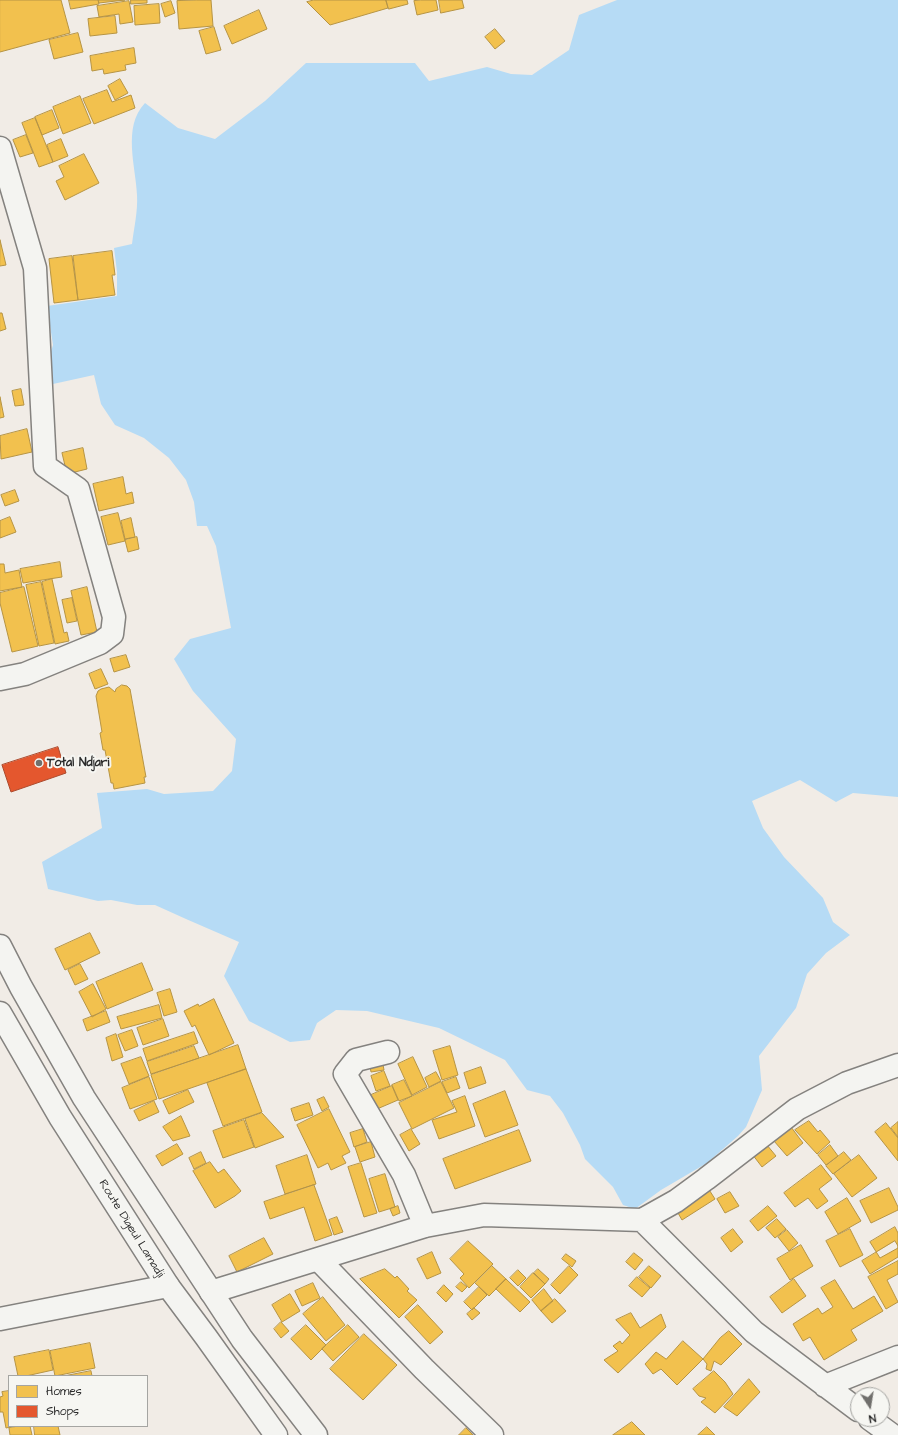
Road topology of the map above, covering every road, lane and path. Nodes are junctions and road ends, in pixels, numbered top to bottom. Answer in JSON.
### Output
{"nodes":[{"id":1,"x":0,"y":148,"type":"edge"},
{"id":2,"x":0,"y":679,"type":"edge"},
{"id":3,"x":0,"y":946,"type":"edge"},
{"id":4,"x":0,"y":1013,"type":"edge"},
{"id":5,"x":388,"y":1052,"type":"dead end"},
{"id":6,"x":898,"y":1065,"type":"edge"},
{"id":7,"x":642,"y":1220,"type":"junction"},
{"id":8,"x":425,"y":1226,"type":"junction"},
{"id":9,"x":318,"y":1259,"type":"junction"},
{"id":10,"x":168,"y":1286,"type":"junction"},
{"id":11,"x":210,"y":1292,"type":"junction"},
{"id":12,"x":0,"y":1318,"type":"edge"},
{"id":13,"x":898,"y":1357,"type":"edge"},
{"id":14,"x":825,"y":1386,"type":"junction"},
{"id":15,"x":850,"y":1404,"type":"edge"},
{"id":16,"x":881,"y":1427,"type":"edge"},
{"id":17,"x":276,"y":1435,"type":"edge"},
{"id":18,"x":316,"y":1435,"type":"edge"},
{"id":19,"x":492,"y":1435,"type":"edge"},
{"id":20,"x":892,"y":1435,"type":"edge"}],
"edges":[{"from":1,"to":2,"type":"street"},
{"from":3,"to":11,"type":"street"},
{"from":4,"to":10,"type":"street","name":"Route Digeul Lamadji"},
{"from":5,"to":8,"type":"street"},
{"from":6,"to":7,"type":"street"},
{"from":7,"to":8,"type":"street"},
{"from":7,"to":14,"type":"street"},
{"from":8,"to":9,"type":"street"},
{"from":9,"to":11,"type":"street"},
{"from":9,"to":19,"type":"street"},
{"from":10,"to":12,"type":"street"},
{"from":10,"to":17,"type":"street","name":"Route Digeul Lamadji"},
{"from":11,"to":18,"type":"street"},
{"from":13,"to":14,"type":"street"},
{"from":14,"to":15,"type":"street"},
{"from":16,"to":20,"type":"street"}]}
